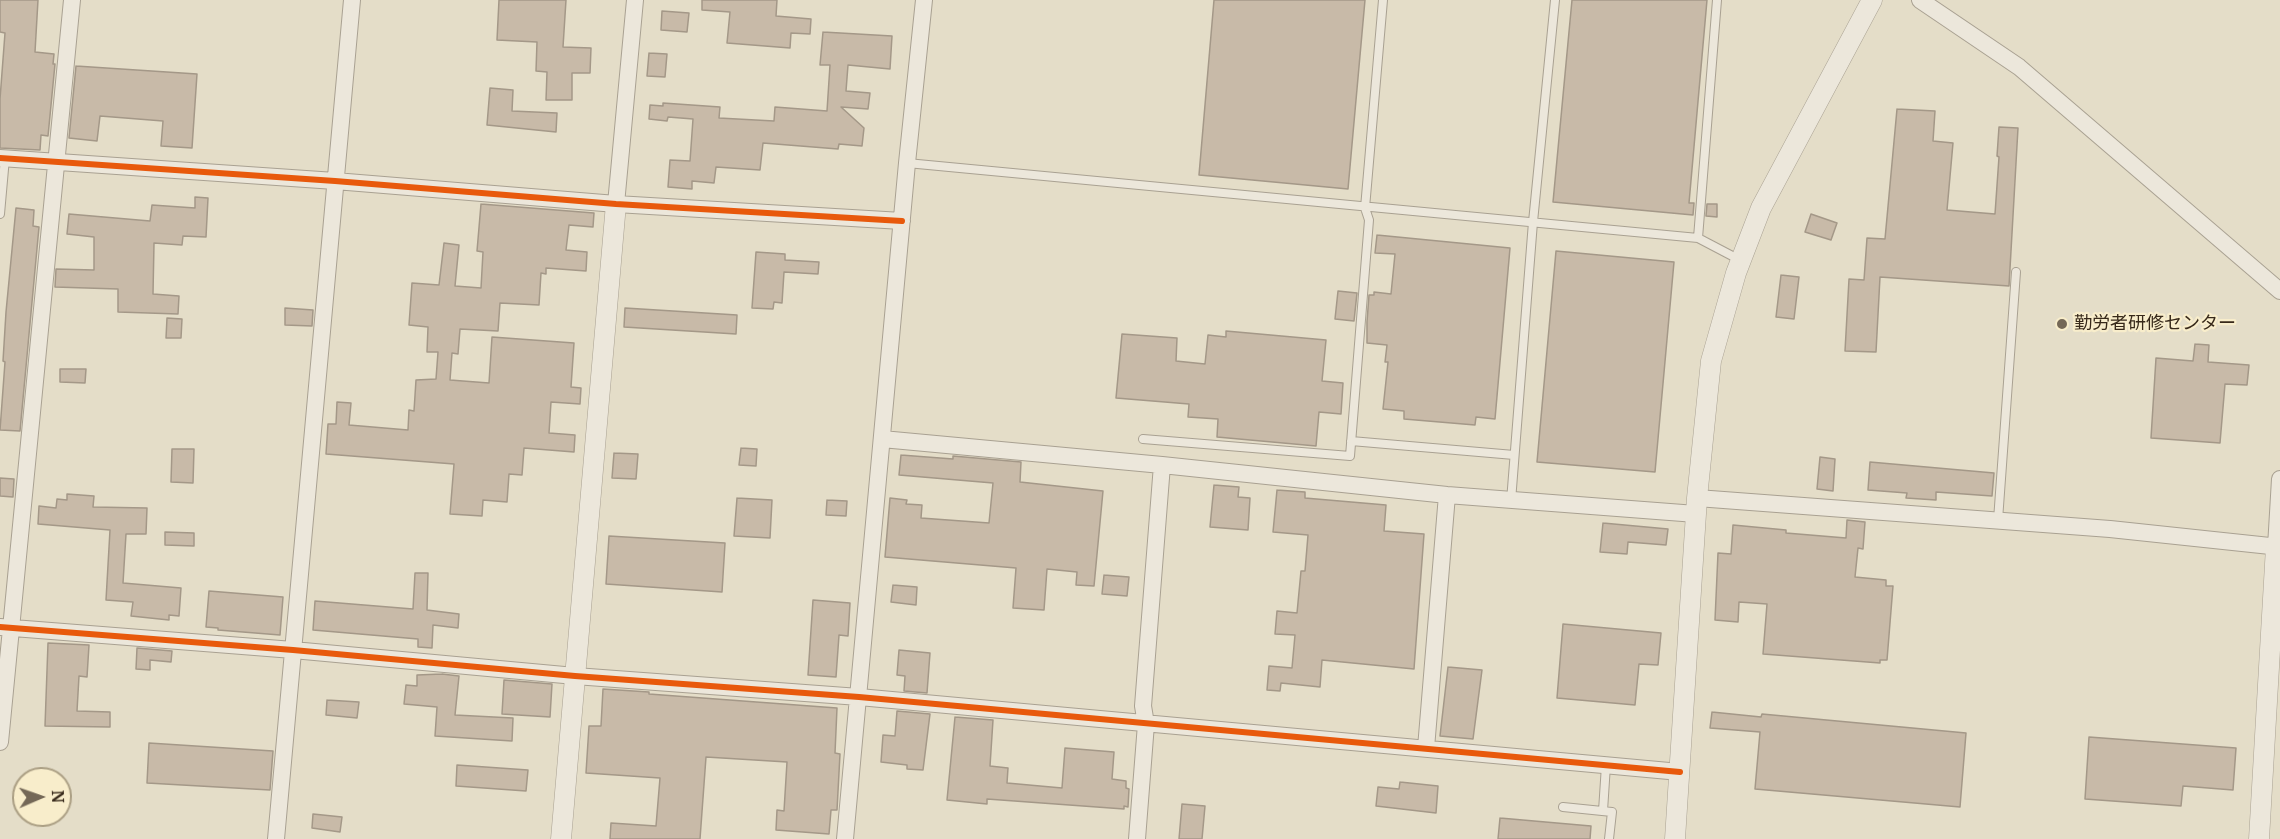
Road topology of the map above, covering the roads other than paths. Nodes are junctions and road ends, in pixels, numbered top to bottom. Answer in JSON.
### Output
{"nodes":[{"id":1,"x":72,"y":0,"type":"edge"},
{"id":2,"x":352,"y":0,"type":"edge"},
{"id":3,"x":635,"y":0,"type":"edge"},
{"id":4,"x":924,"y":0,"type":"edge"},
{"id":5,"x":1383,"y":0,"type":"edge"},
{"id":6,"x":1555,"y":0,"type":"edge"},
{"id":7,"x":1717,"y":0,"type":"edge"},
{"id":8,"x":1872,"y":0,"type":"edge"},
{"id":9,"x":1920,"y":0,"type":"edge"},
{"id":10,"x":2,"y":158,"type":"edge"},
{"id":11,"x":55,"y":162,"type":"junction"},
{"id":12,"x":907,"y":163,"type":"junction"},
{"id":13,"x":335,"y":181,"type":"junction"},
{"id":14,"x":1,"y":185,"type":"edge"},
{"id":15,"x":616,"y":204,"type":"junction"},
{"id":16,"x":1365,"y":208,"type":"junction"},
{"id":17,"x":0,"y":214,"type":"edge"},
{"id":18,"x":902,"y":221,"type":"junction"},
{"id":19,"x":1533,"y":222,"type":"junction"},
{"id":20,"x":1698,"y":238,"type":"junction"},
{"id":21,"x":1741,"y":260,"type":"junction"},
{"id":22,"x":2016,"y":272,"type":"dead end"},
{"id":23,"x":2280,"y":291,"type":"edge"},
{"id":24,"x":882,"y":439,"type":"junction"},
{"id":25,"x":1143,"y":439,"type":"dead end"},
{"id":26,"x":1351,"y":441,"type":"junction"},
{"id":27,"x":1514,"y":456,"type":"junction"},
{"id":28,"x":1162,"y":465,"type":"junction"},
{"id":29,"x":2280,"y":479,"type":"edge"},
{"id":30,"x":1447,"y":495,"type":"junction"},
{"id":31,"x":1511,"y":501,"type":"junction"},
{"id":32,"x":1697,"y":506,"type":"junction"},
{"id":33,"x":1998,"y":520,"type":"junction"},
{"id":34,"x":2278,"y":547,"type":"edge"},
{"id":35,"x":5,"y":627,"type":"edge"},
{"id":36,"x":293,"y":650,"type":"junction"},
{"id":37,"x":576,"y":676,"type":"junction"},
{"id":38,"x":859,"y":697,"type":"junction"},
{"id":39,"x":1146,"y":724,"type":"junction"},
{"id":40,"x":0,"y":742,"type":"edge"},
{"id":41,"x":1426,"y":748,"type":"junction"},
{"id":42,"x":1606,"y":764,"type":"junction"},
{"id":43,"x":1680,"y":772,"type":"junction"},
{"id":44,"x":1563,"y":807,"type":"dead end"},
{"id":45,"x":1603,"y":811,"type":"junction"},
{"id":46,"x":276,"y":839,"type":"edge"},
{"id":47,"x":561,"y":839,"type":"edge"},
{"id":48,"x":845,"y":839,"type":"edge"},
{"id":49,"x":1137,"y":839,"type":"edge"},
{"id":50,"x":1609,"y":839,"type":"edge"},
{"id":51,"x":1675,"y":839,"type":"edge"},
{"id":52,"x":2259,"y":839,"type":"edge"}],
"edges":[{"from":1,"to":11,"type":"street"},
{"from":2,"to":13,"type":"street"},
{"from":3,"to":15,"type":"street"},
{"from":4,"to":12,"type":"street"},
{"from":5,"to":16,"type":"lane"},
{"from":6,"to":19,"type":"lane"},
{"from":7,"to":20,"type":"lane"},
{"from":8,"to":21,"type":"street"},
{"from":9,"to":23,"type":"street"},
{"from":10,"to":11,"type":"street"},
{"from":10,"to":14,"type":"lane"},
{"from":11,"to":13,"type":"street"},
{"from":11,"to":35,"type":"street"},
{"from":12,"to":16,"type":"lane"},
{"from":12,"to":18,"type":"street"},
{"from":13,"to":15,"type":"street"},
{"from":13,"to":36,"type":"street"},
{"from":14,"to":17,"type":"lane"},
{"from":15,"to":18,"type":"street"},
{"from":15,"to":37,"type":"street"},
{"from":16,"to":19,"type":"lane"},
{"from":16,"to":26,"type":"lane"},
{"from":18,"to":24,"type":"street"},
{"from":19,"to":20,"type":"lane"},
{"from":19,"to":27,"type":"lane"},
{"from":20,"to":21,"type":"lane"},
{"from":21,"to":32,"type":"street"},
{"from":22,"to":33,"type":"lane"},
{"from":24,"to":28,"type":"street"},
{"from":24,"to":38,"type":"street"},
{"from":25,"to":26,"type":"lane"},
{"from":26,"to":27,"type":"lane"},
{"from":27,"to":31,"type":"lane"},
{"from":28,"to":30,"type":"street"},
{"from":28,"to":39,"type":"street"},
{"from":29,"to":34,"type":"street"},
{"from":30,"to":31,"type":"street"},
{"from":30,"to":41,"type":"street"},
{"from":31,"to":32,"type":"street"},
{"from":32,"to":33,"type":"street"},
{"from":32,"to":43,"type":"street"},
{"from":33,"to":34,"type":"street"},
{"from":34,"to":52,"type":"street"},
{"from":35,"to":36,"type":"street"},
{"from":35,"to":40,"type":"street"},
{"from":36,"to":37,"type":"street"},
{"from":36,"to":46,"type":"street"},
{"from":37,"to":38,"type":"street"},
{"from":37,"to":47,"type":"street"},
{"from":38,"to":39,"type":"street"},
{"from":38,"to":48,"type":"street"},
{"from":39,"to":41,"type":"street"},
{"from":39,"to":49,"type":"street"},
{"from":41,"to":42,"type":"street"},
{"from":42,"to":43,"type":"street"},
{"from":42,"to":45,"type":"lane"},
{"from":43,"to":51,"type":"street"},
{"from":44,"to":45,"type":"lane"},
{"from":45,"to":50,"type":"lane"}]}
